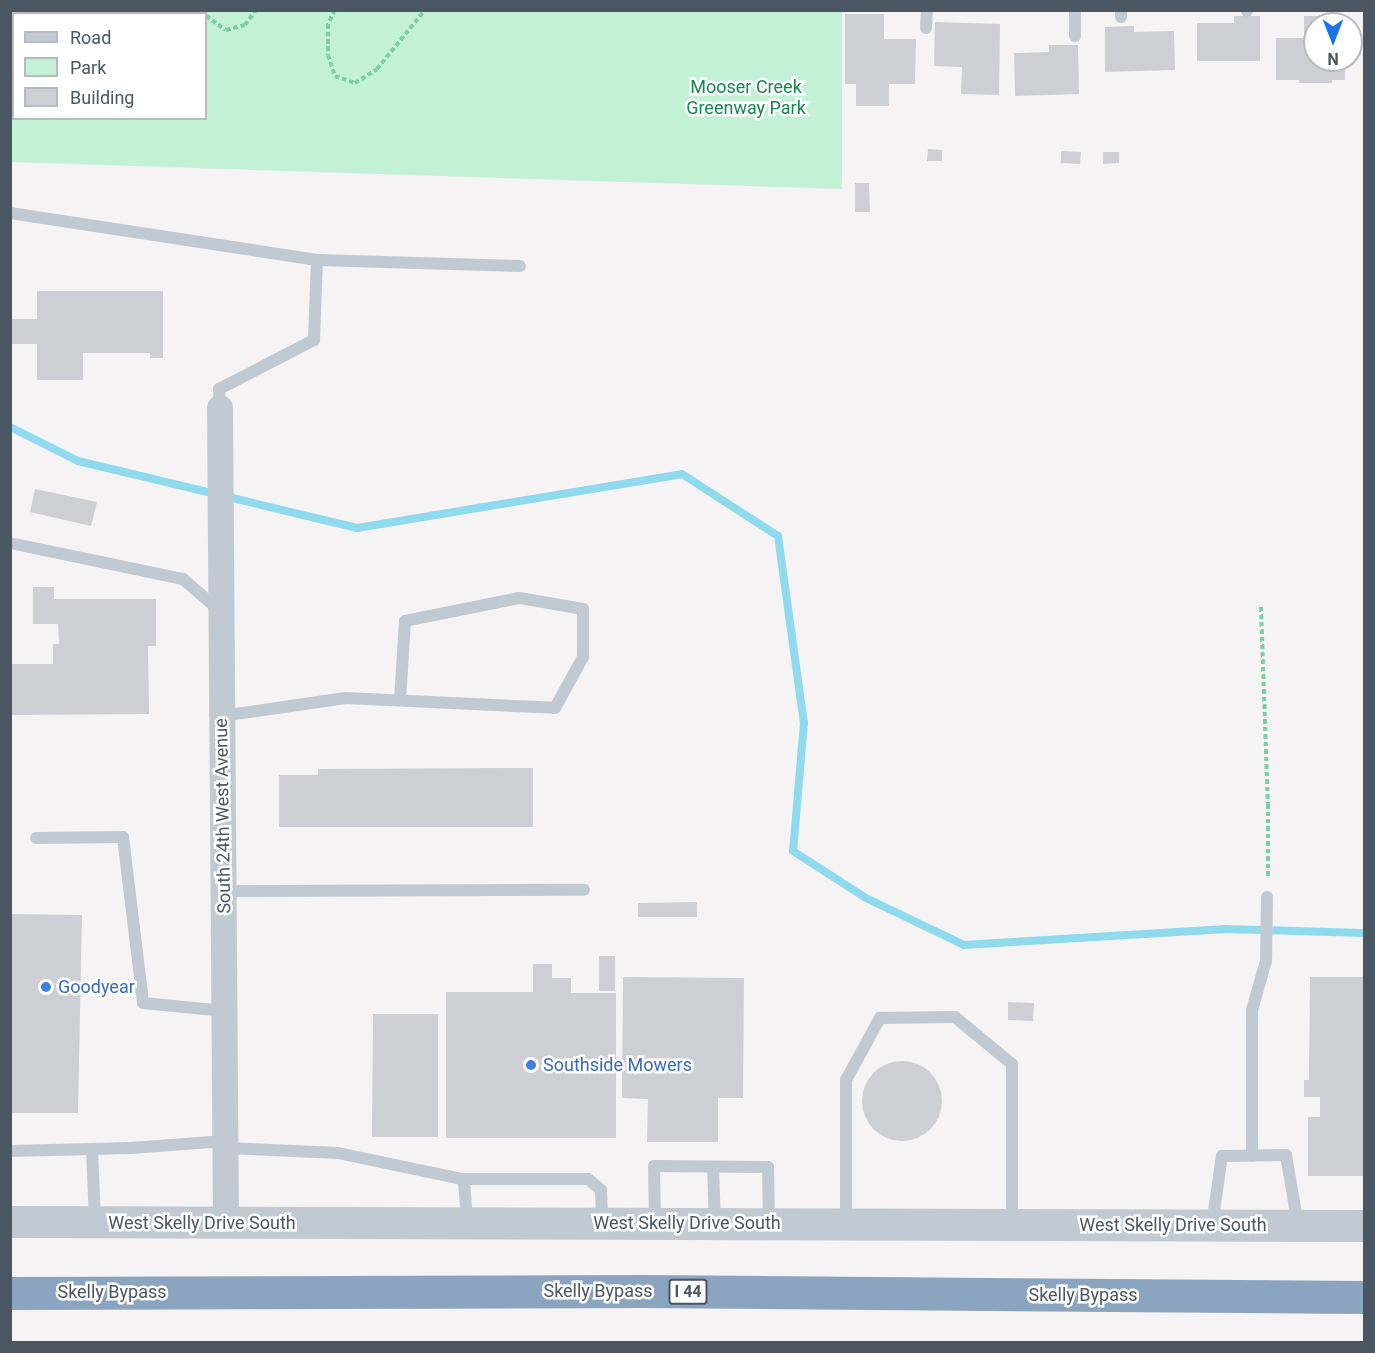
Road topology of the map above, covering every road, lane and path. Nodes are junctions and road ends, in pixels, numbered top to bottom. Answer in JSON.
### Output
{"nodes":[{"id":1,"x":256,"y":10,"type":"edge"},
{"id":2,"x":335,"y":10,"type":"edge"},
{"id":3,"x":425,"y":10,"type":"edge"},
{"id":4,"x":927,"y":10,"type":"edge"},
{"id":5,"x":1075,"y":10,"type":"edge"},
{"id":6,"x":207,"y":17,"type":"edge"},
{"id":7,"x":926,"y":28,"type":"dead end"},
{"id":8,"x":1075,"y":36,"type":"dead end"},
{"id":9,"x":10,"y":213,"type":"edge"},
{"id":10,"x":317,"y":260,"type":"junction"},
{"id":11,"x":520,"y":266,"type":"dead end"},
{"id":12,"x":220,"y":408,"type":"joint"},
{"id":13,"x":10,"y":543,"type":"edge"},
{"id":14,"x":1261,"y":607,"type":"dead end"},
{"id":15,"x":221,"y":612,"type":"junction"},
{"id":16,"x":400,"y":700,"type":"junction"},
{"id":17,"x":222,"y":716,"type":"junction"},
{"id":18,"x":36,"y":838,"type":"dead end"},
{"id":19,"x":584,"y":890,"type":"dead end"},
{"id":20,"x":224,"y":891,"type":"junction"},
{"id":21,"x":1267,"y":897,"type":"joint"},
{"id":22,"x":225,"y":1011,"type":"junction"},
{"id":23,"x":225,"y":1144,"type":"junction"},
{"id":24,"x":92,"y":1149,"type":"junction"},
{"id":25,"x":10,"y":1151,"type":"edge"},
{"id":26,"x":1252,"y":1156,"type":"junction"},
{"id":27,"x":713,"y":1167,"type":"junction"},
{"id":28,"x":464,"y":1179,"type":"junction"},
{"id":29,"x":10,"y":1222,"type":"edge"},
{"id":30,"x":467,"y":1222,"type":"junction"},
{"id":31,"x":95,"y":1223,"type":"junction"},
{"id":32,"x":602,"y":1223,"type":"junction"},
{"id":33,"x":655,"y":1223,"type":"junction"},
{"id":34,"x":715,"y":1223,"type":"junction"},
{"id":35,"x":226,"y":1224,"type":"junction"},
{"id":36,"x":770,"y":1224,"type":"junction"},
{"id":37,"x":846,"y":1224,"type":"junction"},
{"id":38,"x":1012,"y":1224,"type":"junction"},
{"id":39,"x":1212,"y":1225,"type":"junction"},
{"id":40,"x":1298,"y":1226,"type":"junction"},
{"id":41,"x":1365,"y":1226,"type":"edge"},
{"id":42,"x":10,"y":1293,"type":"edge"},
{"id":43,"x":1365,"y":1297,"type":"edge"}],
"edges":[{"from":1,"to":6,"type":"path"},
{"from":2,"to":3,"type":"path"},
{"from":4,"to":7,"type":"lane"},
{"from":5,"to":8,"type":"lane"},
{"from":9,"to":10,"type":"lane"},
{"from":10,"to":11,"type":"lane"},
{"from":10,"to":12,"type":"lane"},
{"from":12,"to":15,"type":"street","name":"South 24th West Avenue"},
{"from":13,"to":15,"type":"lane"},
{"from":14,"to":21,"type":"path"},
{"from":15,"to":17,"type":"street","name":"South 24th West Avenue"},
{"from":16,"to":16,"type":"lane"},
{"from":16,"to":17,"type":"lane"},
{"from":17,"to":20,"type":"street","name":"South 24th West Avenue"},
{"from":18,"to":22,"type":"lane"},
{"from":19,"to":20,"type":"lane"},
{"from":20,"to":22,"type":"street","name":"South 24th West Avenue"},
{"from":21,"to":26,"type":"lane"},
{"from":22,"to":23,"type":"street","name":"South 24th West Avenue"},
{"from":23,"to":24,"type":"lane"},
{"from":23,"to":28,"type":"lane"},
{"from":23,"to":35,"type":"street","name":"South 24th West Avenue"},
{"from":24,"to":25,"type":"lane"},
{"from":24,"to":31,"type":"lane"},
{"from":26,"to":39,"type":"lane"},
{"from":26,"to":40,"type":"lane"},
{"from":27,"to":33,"type":"lane"},
{"from":27,"to":34,"type":"lane"},
{"from":27,"to":36,"type":"lane"},
{"from":28,"to":30,"type":"lane"},
{"from":28,"to":32,"type":"lane"},
{"from":29,"to":31,"type":"street","name":"West Skelly Drive South"},
{"from":30,"to":32,"type":"street","name":"West Skelly Drive South"},
{"from":30,"to":35,"type":"street","name":"West Skelly Drive South"},
{"from":31,"to":35,"type":"street","name":"West Skelly Drive South"},
{"from":32,"to":33,"type":"street","name":"West Skelly Drive South"},
{"from":33,"to":34,"type":"street","name":"West Skelly Drive South"},
{"from":34,"to":36,"type":"street","name":"West Skelly Drive South"},
{"from":36,"to":37,"type":"street","name":"West Skelly Drive South"},
{"from":37,"to":38,"type":"street","name":"West Skelly Drive South"},
{"from":37,"to":38,"type":"lane"},
{"from":38,"to":39,"type":"street","name":"West Skelly Drive South"},
{"from":39,"to":40,"type":"street","name":"West Skelly Drive South"},
{"from":40,"to":41,"type":"street","name":"West Skelly Drive South"},
{"from":42,"to":43,"type":"highway","name":"Skelly Bypass","number":"I 44"}]}
